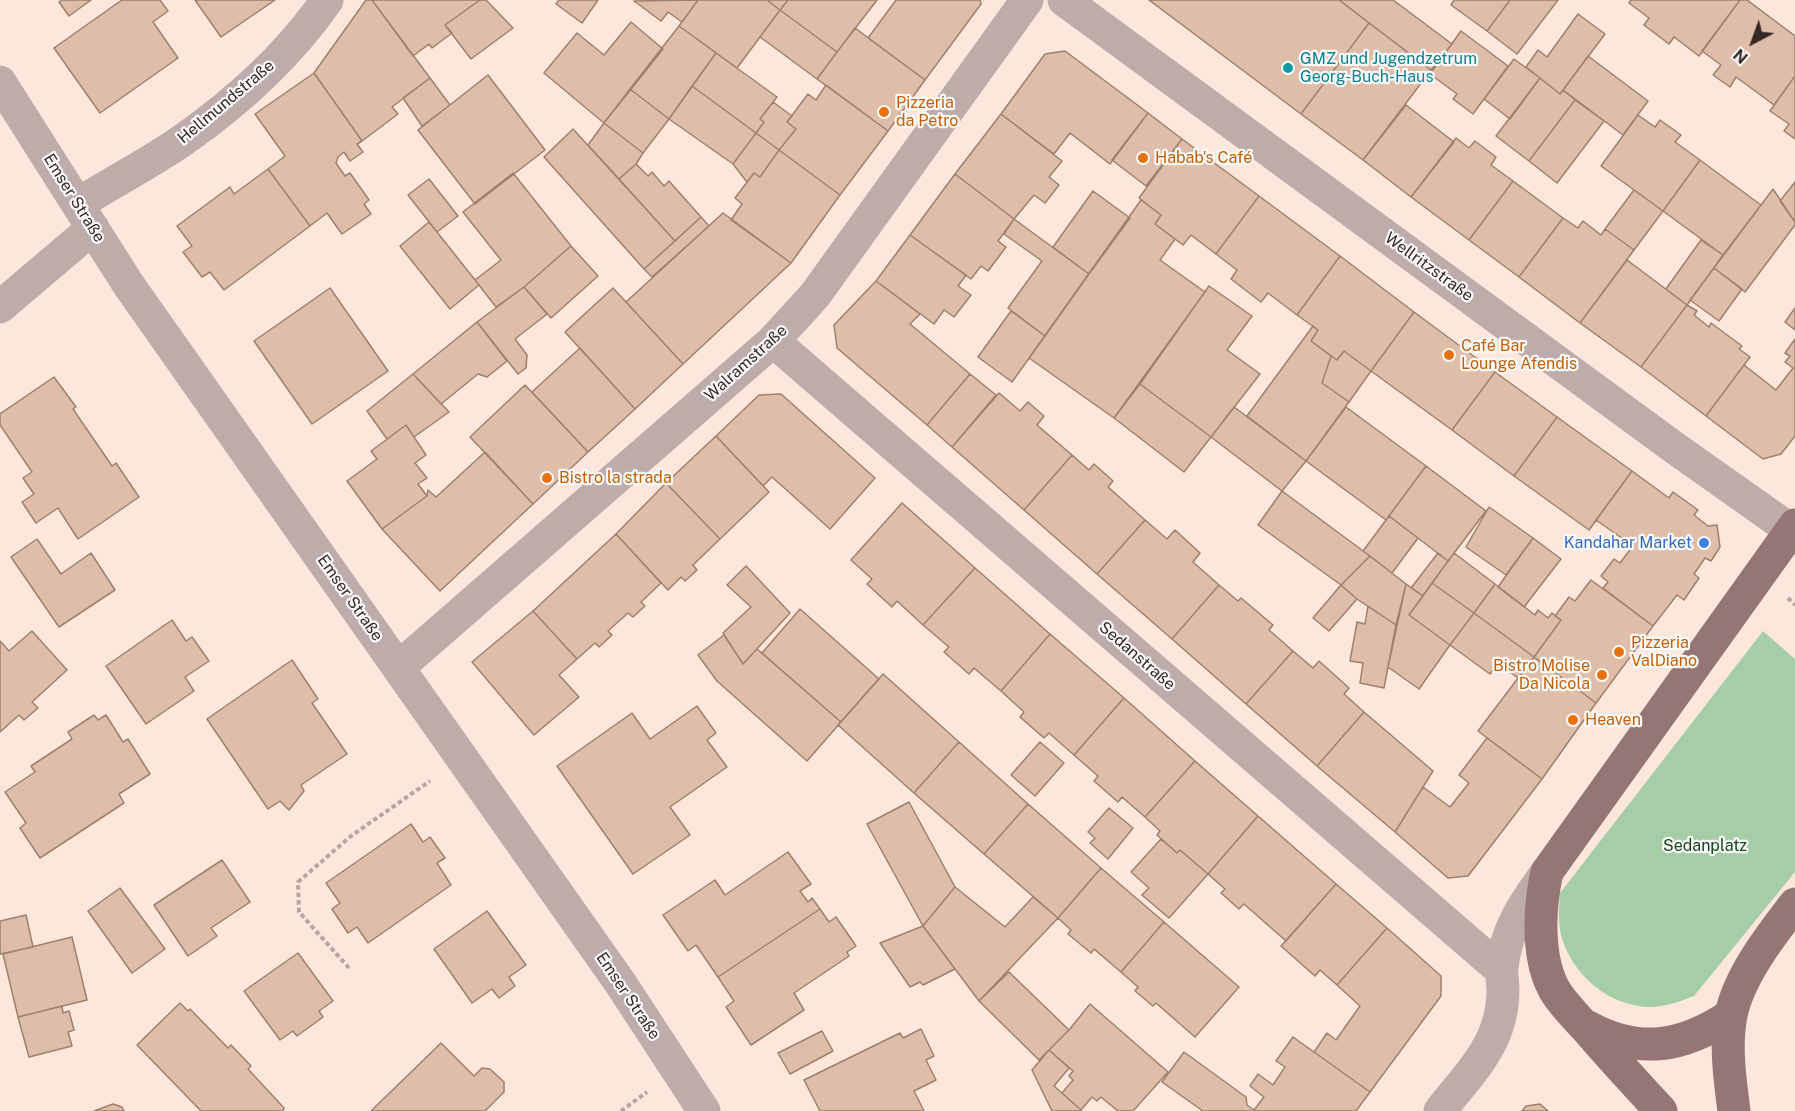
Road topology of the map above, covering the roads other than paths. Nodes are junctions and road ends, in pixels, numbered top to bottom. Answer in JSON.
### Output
{"nodes":[{"id":1,"x":327,"y":0,"type":"edge"},
{"id":2,"x":1027,"y":0,"type":"edge"},
{"id":3,"x":1064,"y":0,"type":"edge"},
{"id":4,"x":0,"y":82,"type":"edge"},
{"id":5,"x":85,"y":216,"type":"junction"},
{"id":6,"x":0,"y":307,"type":"edge"},
{"id":7,"x":772,"y":341,"type":"junction"},
{"id":8,"x":1794,"y":529,"type":"edge"},
{"id":9,"x":399,"y":668,"type":"junction"},
{"id":10,"x":1547,"y":872,"type":"junction"},
{"id":11,"x":1795,"y":904,"type":"edge"},
{"id":12,"x":1502,"y":970,"type":"junction"},
{"id":13,"x":1731,"y":1015,"type":"junction"},
{"id":14,"x":1581,"y":1023,"type":"junction"},
{"id":15,"x":704,"y":1111,"type":"edge"},
{"id":16,"x":1440,"y":1111,"type":"edge"},
{"id":17,"x":1661,"y":1111,"type":"edge"},
{"id":18,"x":1734,"y":1111,"type":"edge"}],
"edges":[{"from":1,"to":5,"type":"street","name":"Hellmundstraße"},
{"from":2,"to":7,"type":"street","name":"Walramstraße"},
{"from":3,"to":8,"type":"street","name":"Wellritzstraße"},
{"from":4,"to":5,"type":"street","name":"Emser Straße"},
{"from":5,"to":6,"type":"street","name":"Hellmundstraße"},
{"from":5,"to":9,"type":"street","name":"Emser Straße"},
{"from":7,"to":9,"type":"street","name":"Walramstraße"},
{"from":7,"to":12,"type":"street","name":"Sedanstraße"},
{"from":8,"to":10,"type":"main road"},
{"from":9,"to":15,"type":"street","name":"Emser Straße"},
{"from":10,"to":12,"type":"street"},
{"from":10,"to":14,"type":"main road"},
{"from":11,"to":13,"type":"main road"},
{"from":12,"to":16,"type":"street"},
{"from":13,"to":14,"type":"main road"},
{"from":13,"to":18,"type":"main road"},
{"from":14,"to":17,"type":"main road"}]}
